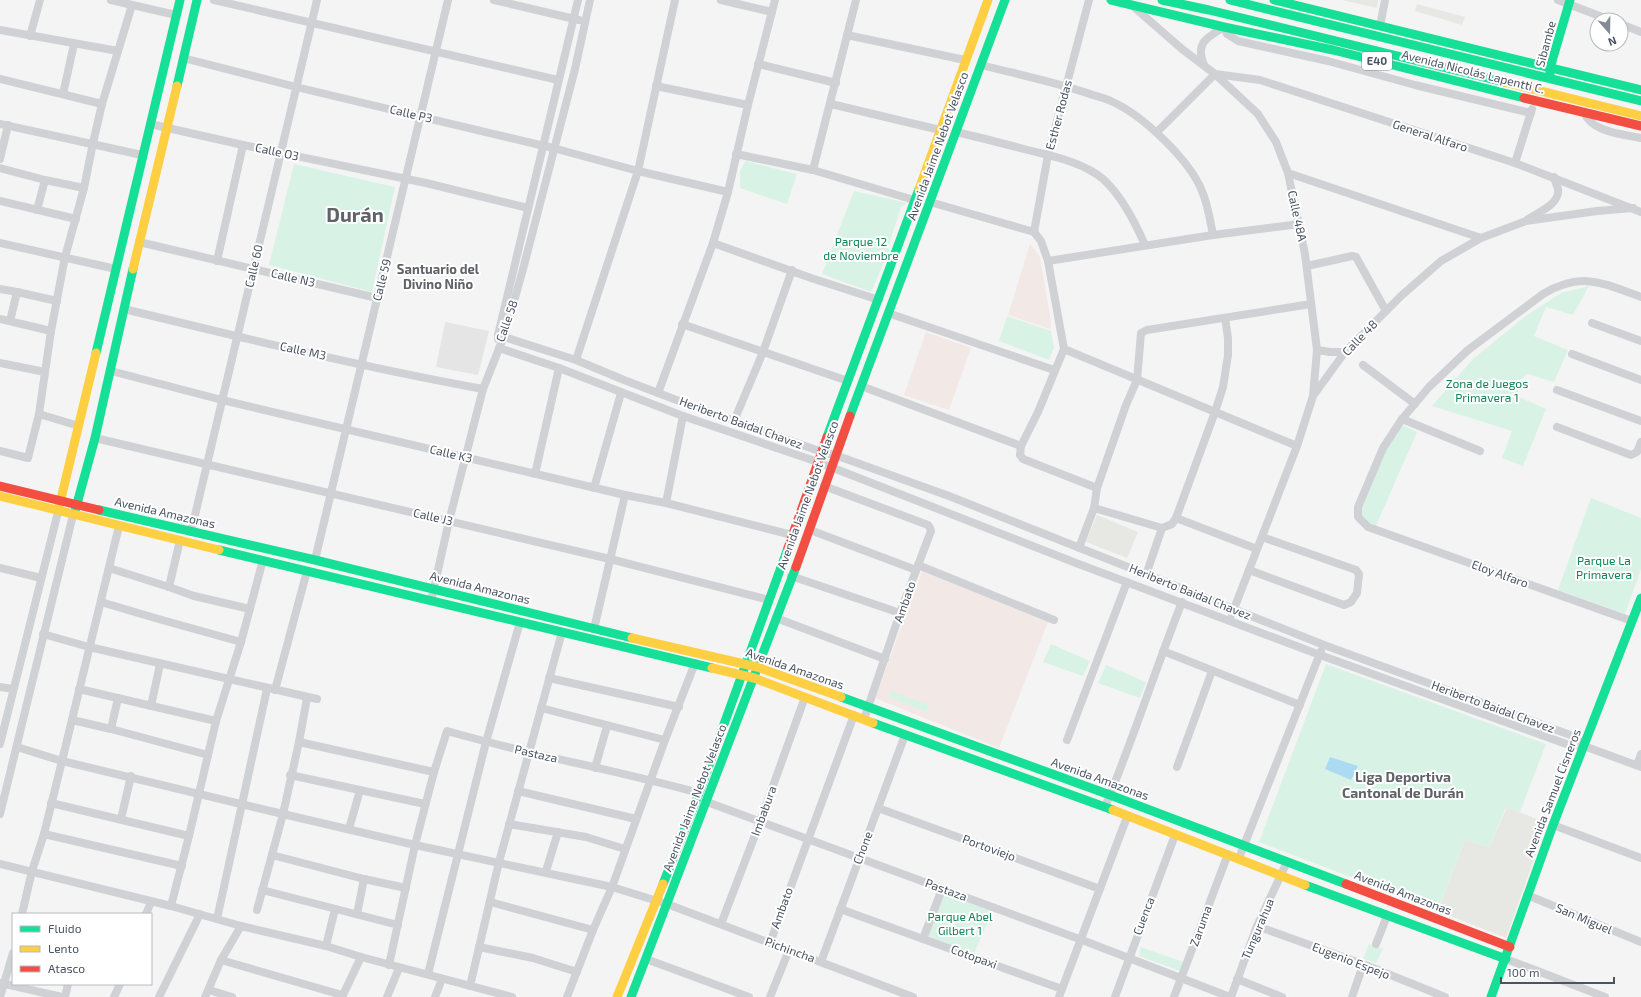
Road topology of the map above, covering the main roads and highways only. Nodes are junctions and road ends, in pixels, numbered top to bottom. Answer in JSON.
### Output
{"nodes":[{"id":1,"x":180,"y":0,"type":"edge"},
{"id":2,"x":197,"y":0,"type":"edge"},
{"id":3,"x":988,"y":0,"type":"edge"},
{"id":4,"x":1005,"y":0,"type":"edge"},
{"id":5,"x":1111,"y":0,"type":"edge"},
{"id":6,"x":1162,"y":0,"type":"edge"},
{"id":7,"x":1230,"y":0,"type":"edge"},
{"id":8,"x":1274,"y":0,"type":"edge"},
{"id":9,"x":1570,"y":2,"type":"edge"},
{"id":10,"x":1364,"y":53,"type":"junction"},
{"id":11,"x":1550,"y":68,"type":"junction"},
{"id":12,"x":1550,"y":79,"type":"junction"},
{"id":13,"x":1641,"y":90,"type":"edge"},
{"id":14,"x":1546,"y":94,"type":"junction"},
{"id":15,"x":1641,"y":101,"type":"edge"},
{"id":16,"x":1641,"y":116,"type":"edge"},
{"id":17,"x":1641,"y":126,"type":"edge"},
{"id":18,"x":0,"y":486,"type":"edge"},
{"id":19,"x":0,"y":496,"type":"edge"},
{"id":20,"x":61,"y":501,"type":"junction"},
{"id":21,"x":76,"y":505,"type":"junction"},
{"id":22,"x":58,"y":512,"type":"junction"},
{"id":23,"x":73,"y":515,"type":"junction"},
{"id":24,"x":1640,"y":602,"type":"edge"},
{"id":25,"x":745,"y":664,"type":"junction"},
{"id":26,"x":757,"y":667,"type":"junction"},
{"id":27,"x":742,"y":674,"type":"junction"},
{"id":28,"x":754,"y":678,"type":"junction"},
{"id":29,"x":1510,"y":946,"type":"junction"},
{"id":30,"x":1506,"y":959,"type":"junction"},
{"id":31,"x":617,"y":997,"type":"edge"},
{"id":32,"x":631,"y":997,"type":"edge"},
{"id":33,"x":1491,"y":997,"type":"edge"}],
"edges":[{"from":1,"to":20,"type":"main road"},
{"from":2,"to":21,"type":"main road"},
{"from":3,"to":25,"type":"main road","name":"Avenida Jaime Nebot Velasco"},
{"from":4,"to":26,"type":"main road","name":"Avenida Jaime Nebot Velasco"},
{"from":5,"to":10,"type":"main road","name":"Avenida Nicolás Lapentti C.","number":"E40"},
{"from":6,"to":10,"type":"main road","name":"Avenida Nicolás Lapentti C.","number":"E40"},
{"from":7,"to":12,"type":"main road","name":"Avenida Nicolás Lapentti C.","number":"E40"},
{"from":8,"to":11,"type":"main road","name":"Avenida Nicolás Lapentti C."},
{"from":9,"to":11,"type":"main road","name":"Sibambe"},
{"from":10,"to":14,"type":"main road","name":"Avenida Nicolás Lapentti C.","number":"E40"},
{"from":10,"to":17,"type":"main road","name":"Avenida Nicolás Lapentti C.","number":"E40"},
{"from":11,"to":12,"type":"main road","name":"Sibambe"},
{"from":11,"to":13,"type":"main road","name":"Avenida Nicolás Lapentti C."},
{"from":12,"to":14,"type":"main road","name":"Sibambe"},
{"from":12,"to":15,"type":"main road","name":"Avenida Nicolás Lapentti C.","number":"E40"},
{"from":14,"to":16,"type":"main road","name":"Avenida Nicolás Lapentti C.","number":"E40"},
{"from":18,"to":20,"type":"main road","name":"Avenida Amazonas"},
{"from":19,"to":22,"type":"main road","name":"Avenida Amazonas"},
{"from":20,"to":21,"type":"main road","name":"Avenida Amazonas"},
{"from":20,"to":22,"type":"main road"},
{"from":21,"to":23,"type":"main road"},
{"from":21,"to":25,"type":"main road","name":"Avenida Amazonas"},
{"from":22,"to":23,"type":"main road","name":"Avenida Amazonas"},
{"from":23,"to":27,"type":"main road","name":"Avenida Amazonas"},
{"from":24,"to":29,"type":"main road","name":"Avenida Samuel Cisneros"},
{"from":25,"to":26,"type":"main road","name":"Avenida Amazonas"},
{"from":25,"to":27,"type":"main road","name":"Avenida Jaime Nebot Velasco"},
{"from":26,"to":28,"type":"main road","name":"Avenida Jaime Nebot Velasco"},
{"from":26,"to":29,"type":"main road","name":"Avenida Amazonas"},
{"from":27,"to":28,"type":"main road","name":"Avenida Amazonas"},
{"from":27,"to":31,"type":"main road","name":"Avenida Jaime Nebot Velasco"},
{"from":28,"to":30,"type":"main road","name":"Avenida Amazonas"},
{"from":28,"to":32,"type":"main road","name":"Avenida Jaime Nebot Velasco"},
{"from":29,"to":30,"type":"main road","name":"Avenida Samuel Cisneros"},
{"from":30,"to":33,"type":"main road","name":"Avenida Samuel Cisneros"}]}
